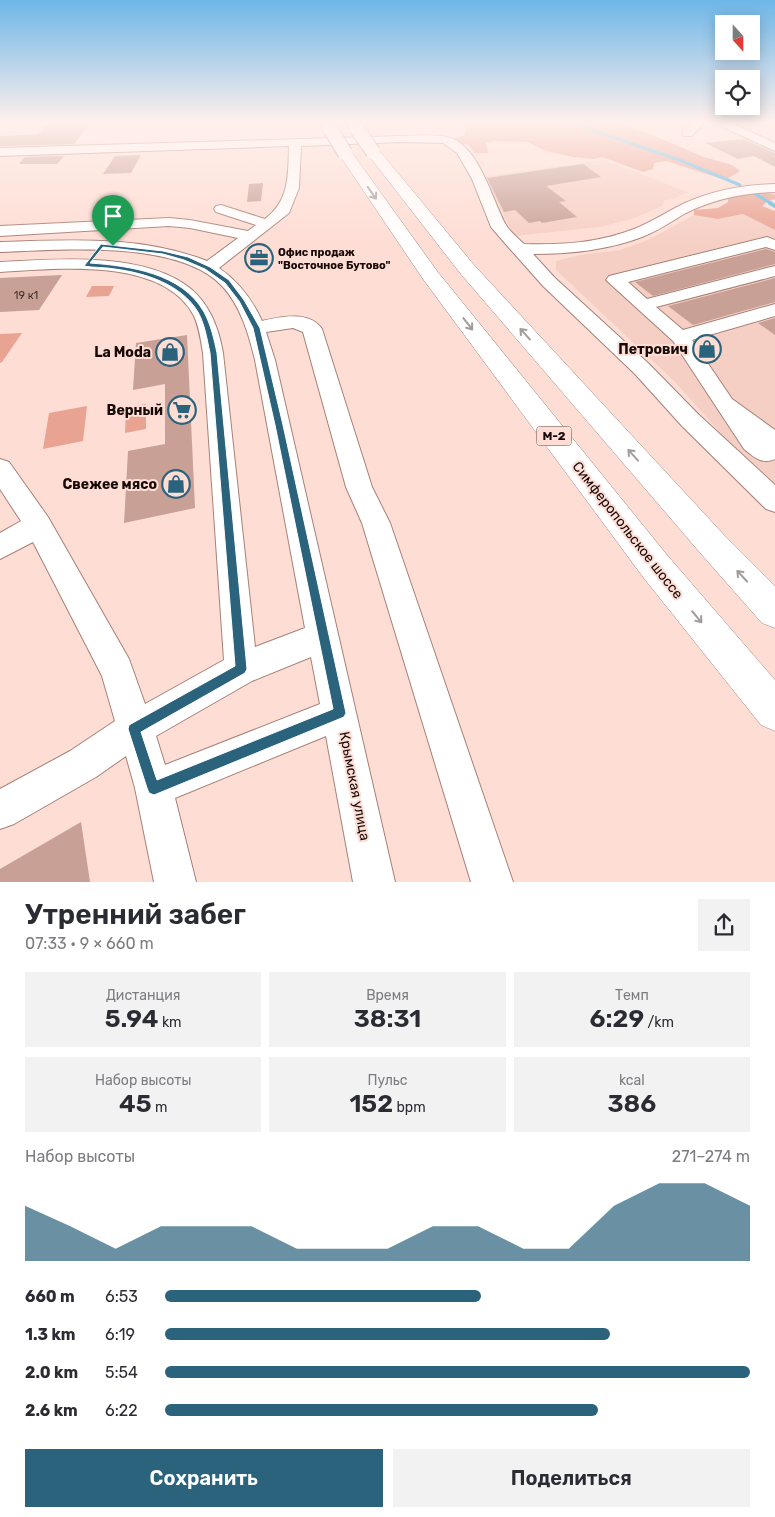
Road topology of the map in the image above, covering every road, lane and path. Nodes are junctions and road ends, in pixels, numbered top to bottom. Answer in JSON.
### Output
{"nodes":[{"id":1,"x":294,"y":162,"type":"edge"},
{"id":2,"x":367,"y":162,"type":"edge"},
{"id":3,"x":381,"y":162,"type":"edge"},
{"id":4,"x":469,"y":162,"type":"edge"},
{"id":5,"x":775,"y":188,"type":"edge"},
{"id":6,"x":221,"y":209,"type":"dead end"},
{"id":7,"x":266,"y":224,"type":"junction"},
{"id":8,"x":0,"y":230,"type":"edge"},
{"id":9,"x":250,"y":236,"type":"junction"},
{"id":10,"x":775,"y":245,"type":"edge"},
{"id":11,"x":101,"y":246,"type":"junction"},
{"id":12,"x":0,"y":247,"type":"edge"},
{"id":13,"x":520,"y":249,"type":"junction"},
{"id":14,"x":86,"y":265,"type":"junction"},
{"id":15,"x":0,"y":267,"type":"edge"},
{"id":16,"x":208,"y":268,"type":"junction"},
{"id":17,"x":775,"y":271,"type":"edge"},
{"id":18,"x":644,"y":305,"type":"junction"},
{"id":19,"x":775,"y":310,"type":"edge"},
{"id":20,"x":256,"y":328,"type":"junction"},
{"id":21,"x":680,"y":336,"type":"junction"},
{"id":22,"x":772,"y":455,"type":"edge"},
{"id":23,"x":0,"y":469,"type":"edge"},
{"id":24,"x":775,"y":501,"type":"edge"},
{"id":25,"x":38,"y":525,"type":"junction"},
{"id":26,"x":0,"y":547,"type":"edge"},
{"id":27,"x":775,"y":611,"type":"edge"},
{"id":28,"x":324,"y":636,"type":"junction"},
{"id":29,"x":241,"y":669,"type":"junction"},
{"id":30,"x":775,"y":711,"type":"edge"},
{"id":31,"x":340,"y":713,"type":"junction"},
{"id":32,"x":134,"y":729,"type":"junction"},
{"id":33,"x":154,"y":788,"type":"junction"},
{"id":34,"x":0,"y":810,"type":"edge"},
{"id":35,"x":175,"y":882,"type":"edge"},
{"id":36,"x":374,"y":882,"type":"edge"},
{"id":37,"x":492,"y":882,"type":"edge"}],
"edges":[{"from":1,"to":7,"type":"street"},
{"from":2,"to":30,"type":"highway","name":"Симферопольское шоссе","number":"М-2","one_way":true},
{"from":27,"to":3,"type":"highway","number":"М-2","one_way":true,"bridge":true},
{"from":4,"to":13,"type":"street"},
{"from":5,"to":13,"type":"street"},
{"from":6,"to":7,"type":"street"},
{"from":7,"to":9,"type":"street"},
{"from":8,"to":9,"type":"street"},
{"from":9,"to":16,"type":"street"},
{"from":10,"to":18,"type":"street"},
{"from":11,"to":12,"type":"street","name":"Крымская улица"},
{"from":11,"to":14,"type":"street"},
{"from":11,"to":16,"type":"street","name":"Крымская улица"},
{"from":13,"to":24,"type":"street"},
{"from":14,"to":15,"type":"street"},
{"from":14,"to":29,"type":"street"},
{"from":16,"to":20,"type":"street","name":"Крымская улица"},
{"from":17,"to":18,"type":"street"},
{"from":18,"to":21,"type":"street"},
{"from":19,"to":21,"type":"street"},
{"from":20,"to":28,"type":"street","name":"Крымская улица"},
{"from":20,"to":37,"type":"street"},
{"from":21,"to":22,"type":"street"},
{"from":23,"to":25,"type":"street"},
{"from":25,"to":26,"type":"street"},
{"from":25,"to":32,"type":"street"},
{"from":28,"to":29,"type":"street"},
{"from":28,"to":31,"type":"street","name":"Крымская улица"},
{"from":29,"to":32,"type":"street"},
{"from":31,"to":33,"type":"street"},
{"from":31,"to":36,"type":"street","name":"Крымская улица"},
{"from":32,"to":33,"type":"street"},
{"from":32,"to":34,"type":"street"},
{"from":33,"to":35,"type":"street"}]}
